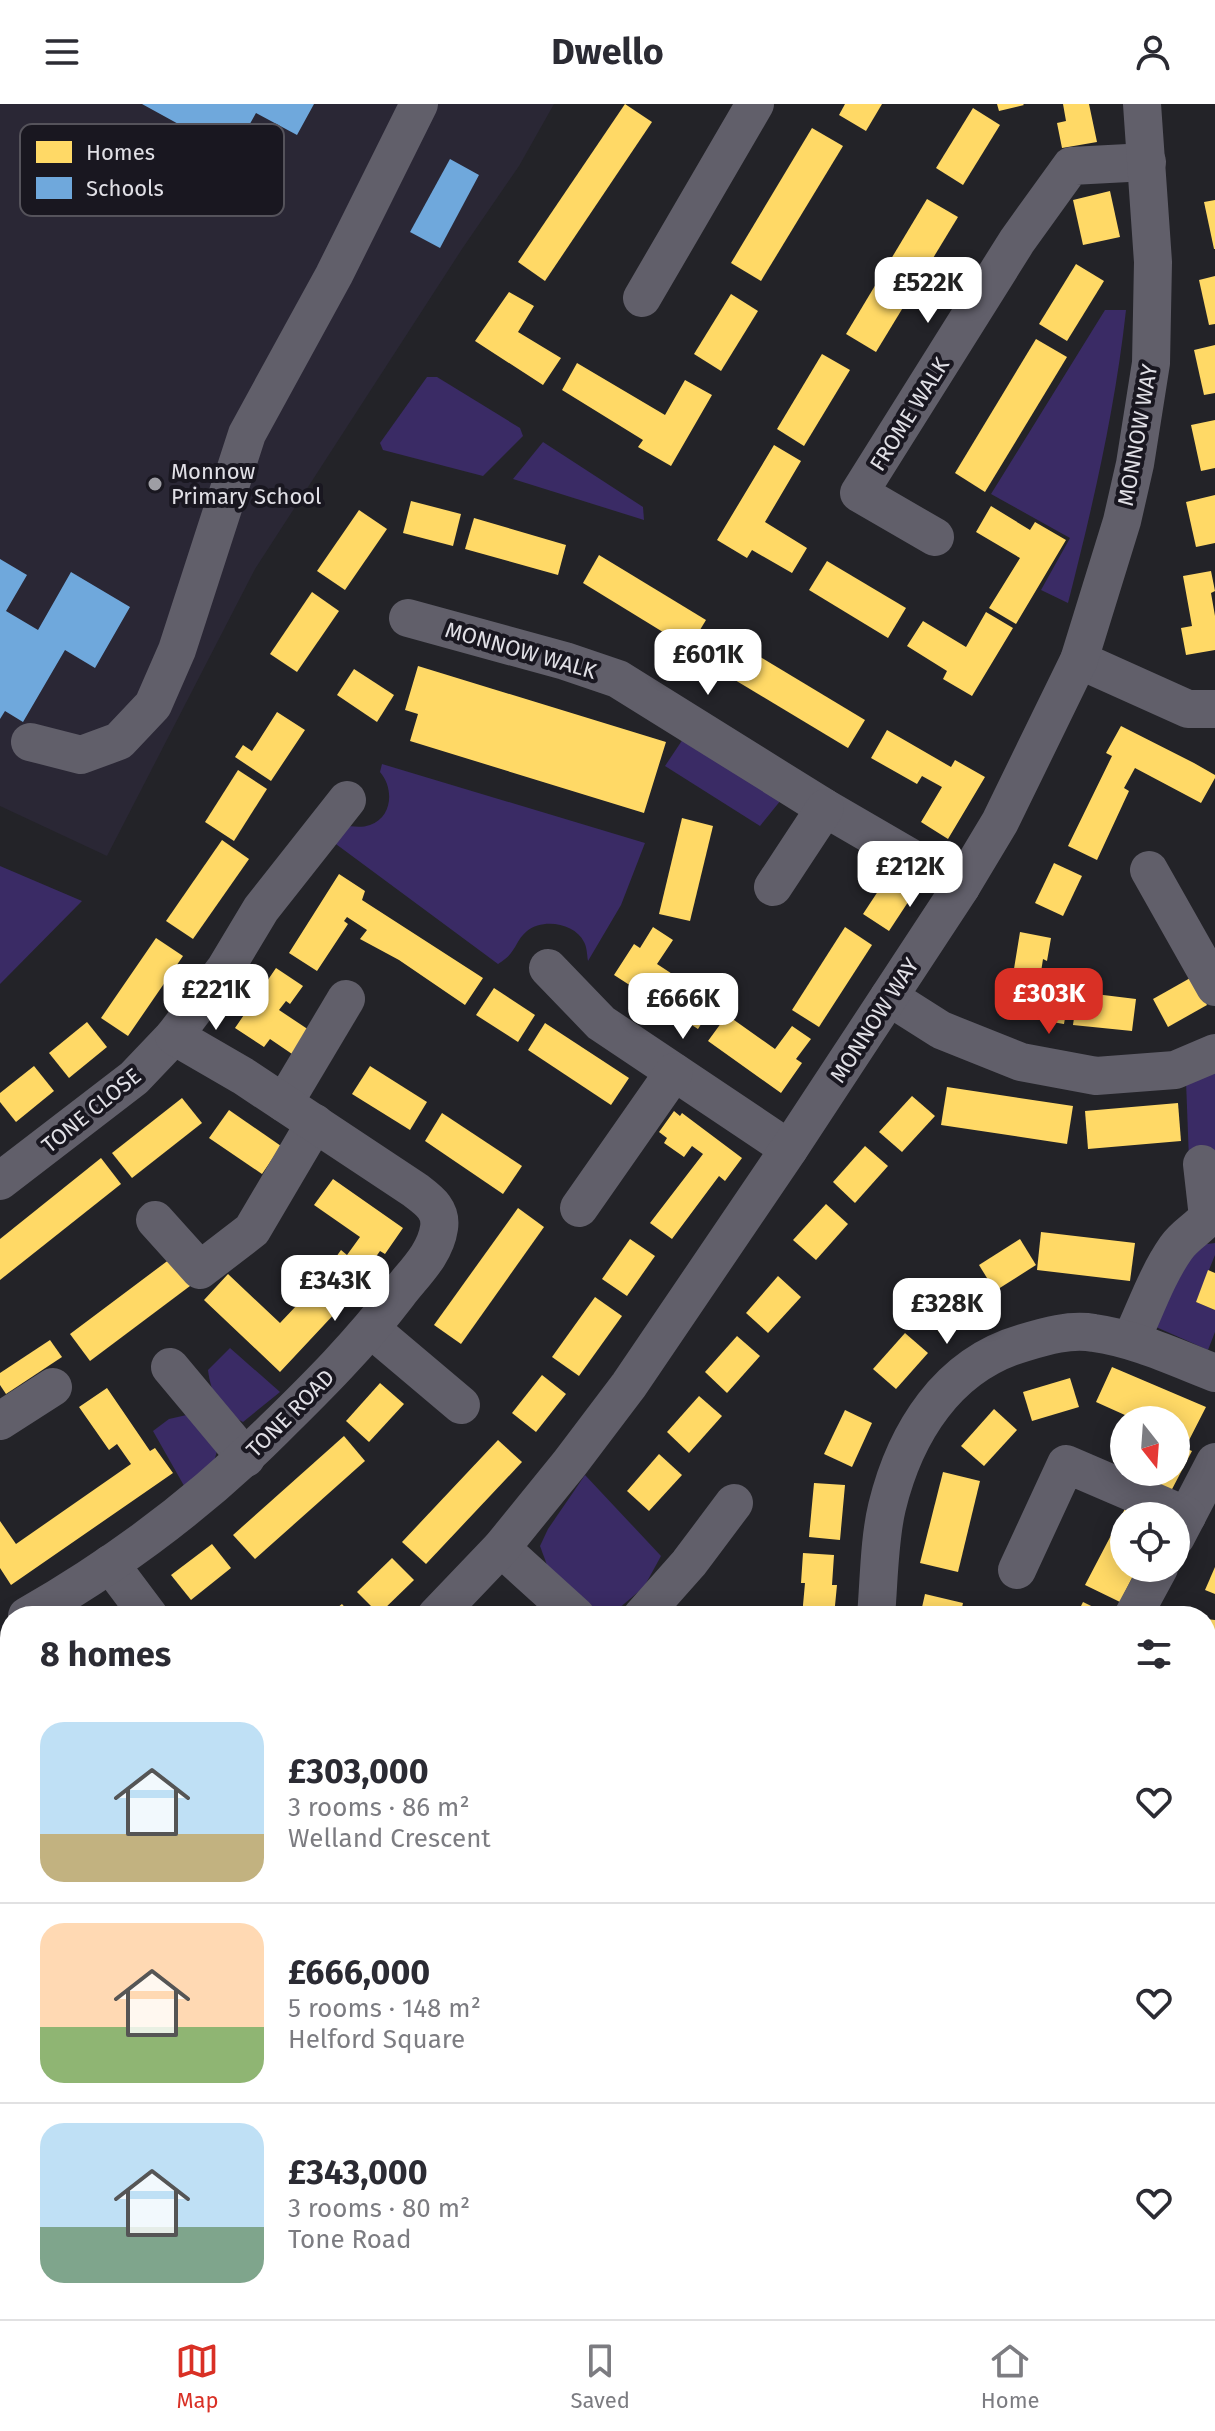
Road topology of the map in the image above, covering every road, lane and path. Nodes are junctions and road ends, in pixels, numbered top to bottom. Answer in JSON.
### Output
{"nodes":[{"id":1,"x":419,"y":104,"type":"edge"},
{"id":2,"x":755,"y":104,"type":"edge"},
{"id":3,"x":1142,"y":104,"type":"edge"},
{"id":4,"x":1147,"y":162,"type":"junction"},
{"id":5,"x":642,"y":298,"type":"dead end"},
{"id":6,"x":935,"y":537,"type":"dead end"},
{"id":7,"x":408,"y":618,"type":"dead end"},
{"id":8,"x":1079,"y":660,"type":"junction"},
{"id":9,"x":1215,"y":709,"type":"edge"},
{"id":10,"x":30,"y":742,"type":"dead end"},
{"id":11,"x":347,"y":800,"type":"dead end"},
{"id":12,"x":825,"y":808,"type":"junction"},
{"id":13,"x":1149,"y":870,"type":"dead end"},
{"id":14,"x":773,"y":887,"type":"dead end"},
{"id":15,"x":961,"y":887,"type":"junction"},
{"id":16,"x":548,"y":968,"type":"dead end"},
{"id":17,"x":1215,"y":987,"type":"edge"},
{"id":18,"x":889,"y":997,"type":"junction"},
{"id":19,"x":346,"y":999,"type":"dead end"},
{"id":20,"x":174,"y":1036,"type":"junction"},
{"id":21,"x":1215,"y":1053,"type":"edge"},
{"id":22,"x":674,"y":1072,"type":"junction"},
{"id":23,"x":284,"y":1103,"type":"junction"},
{"id":24,"x":315,"y":1123,"type":"junction"},
{"id":25,"x":789,"y":1149,"type":"junction"},
{"id":26,"x":1202,"y":1164,"type":"dead end"},
{"id":27,"x":0,"y":1181,"type":"edge"},
{"id":28,"x":579,"y":1208,"type":"dead end"},
{"id":29,"x":155,"y":1220,"type":"dead end"},
{"id":30,"x":371,"y":1329,"type":"junction"},
{"id":31,"x":1131,"y":1340,"type":"junction"},
{"id":32,"x":170,"y":1367,"type":"dead end"},
{"id":33,"x":1215,"y":1373,"type":"edge"},
{"id":34,"x":53,"y":1387,"type":"dead end"},
{"id":35,"x":461,"y":1405,"type":"dead end"},
{"id":36,"x":0,"y":1421,"type":"edge"},
{"id":37,"x":246,"y":1458,"type":"junction"},
{"id":38,"x":1215,"y":1462,"type":"edge"},
{"id":39,"x":1137,"y":1502,"type":"edge"},
{"id":40,"x":734,"y":1503,"type":"dead end"},
{"id":41,"x":1190,"y":1510,"type":"edge"},
{"id":42,"x":501,"y":1548,"type":"junction"},
{"id":43,"x":110,"y":1564,"type":"junction"},
{"id":44,"x":1017,"y":1570,"type":"dead end"},
{"id":45,"x":1151,"y":1582,"type":"edge"},
{"id":46,"x":43,"y":1606,"type":"edge"},
{"id":47,"x":142,"y":1606,"type":"edge"},
{"id":48,"x":446,"y":1606,"type":"edge"},
{"id":49,"x":565,"y":1606,"type":"edge"},
{"id":50,"x":651,"y":1606,"type":"edge"},
{"id":51,"x":877,"y":1606,"type":"edge"},
{"id":52,"x":1138,"y":1606,"type":"edge"}],
"edges":[{"from":1,"to":10,"type":"street"},
{"from":2,"to":5,"type":"street"},
{"from":3,"to":4,"type":"street","name":"MONNOW WAY"},
{"from":4,"to":6,"type":"street","name":"FROME WALK"},
{"from":4,"to":8,"type":"street","name":"MONNOW WAY"},
{"from":7,"to":12,"type":"street","name":"MONNOW WALK"},
{"from":8,"to":9,"type":"street"},
{"from":8,"to":15,"type":"street","name":"MONNOW WAY"},
{"from":11,"to":20,"type":"street","name":"TONE CLOSE"},
{"from":12,"to":14,"type":"street"},
{"from":12,"to":15,"type":"street","name":"MONNOW WALK"},
{"from":13,"to":17,"type":"street"},
{"from":15,"to":18,"type":"street","name":"MONNOW WAY"},
{"from":16,"to":22,"type":"street"},
{"from":18,"to":21,"type":"street"},
{"from":18,"to":25,"type":"street","name":"MONNOW WAY"},
{"from":19,"to":23,"type":"street"},
{"from":20,"to":23,"type":"street","name":"TONE ROAD"},
{"from":20,"to":27,"type":"street","name":"TONE CLOSE"},
{"from":22,"to":25,"type":"street"},
{"from":22,"to":28,"type":"street"},
{"from":23,"to":24,"type":"street","name":"TONE ROAD"},
{"from":24,"to":29,"type":"street"},
{"from":24,"to":30,"type":"street","name":"TONE ROAD"},
{"from":25,"to":42,"type":"street","name":"MONNOW WAY"},
{"from":26,"to":31,"type":"street"},
{"from":30,"to":35,"type":"street"},
{"from":30,"to":37,"type":"street","name":"TONE ROAD"},
{"from":31,"to":33,"type":"street"},
{"from":31,"to":51,"type":"street"},
{"from":32,"to":37,"type":"street"},
{"from":34,"to":36,"type":"street"},
{"from":37,"to":43,"type":"street","name":"TONE ROAD"},
{"from":38,"to":41,"type":"street"},
{"from":39,"to":44,"type":"street"},
{"from":40,"to":50,"type":"street"},
{"from":42,"to":48,"type":"street","name":"MONNOW WAY"},
{"from":42,"to":49,"type":"street"},
{"from":43,"to":46,"type":"street","name":"TONE ROAD"},
{"from":43,"to":47,"type":"street"},
{"from":45,"to":52,"type":"street"}]}
